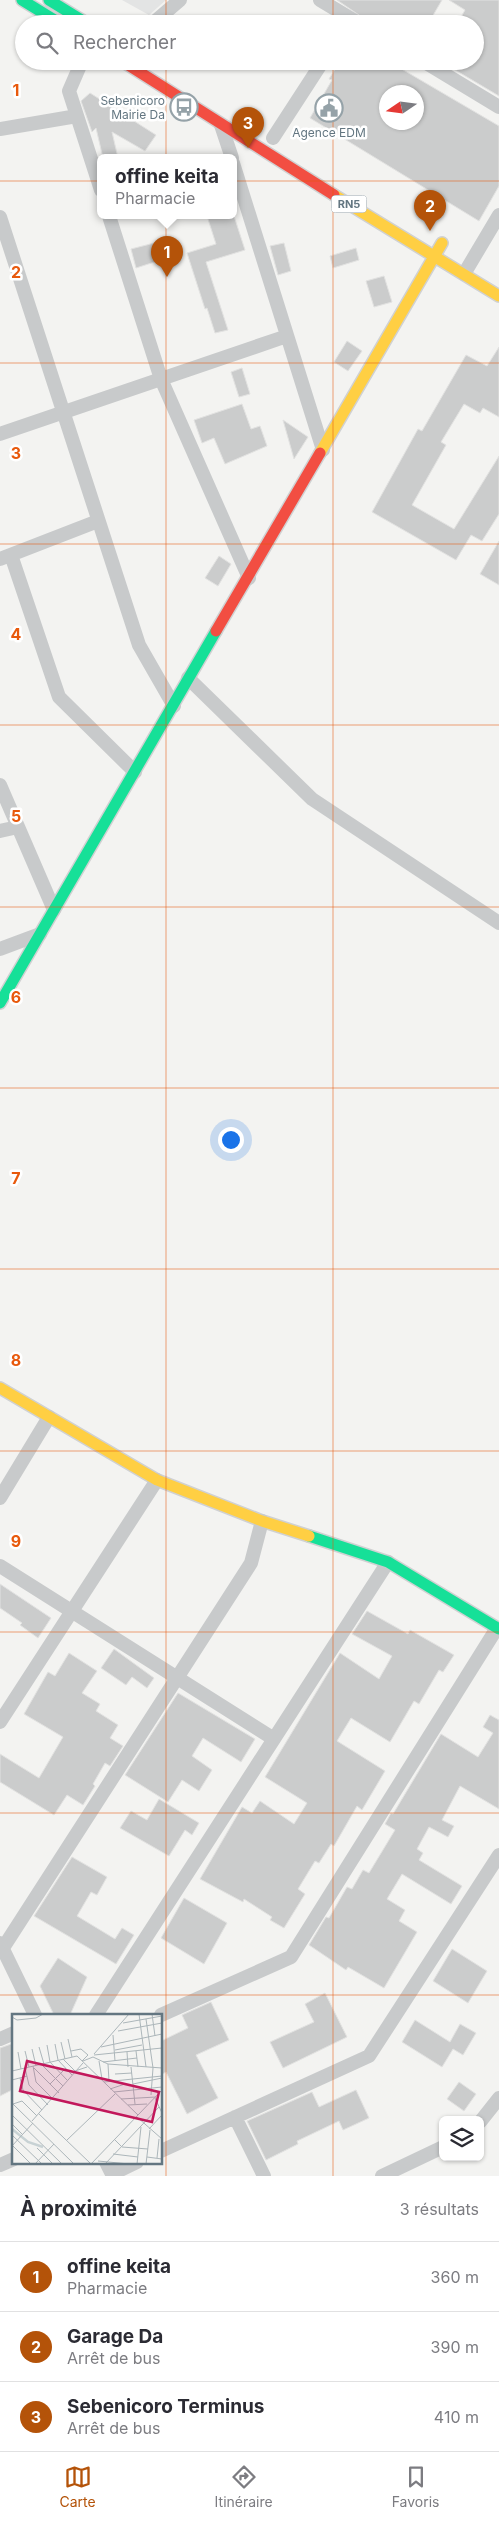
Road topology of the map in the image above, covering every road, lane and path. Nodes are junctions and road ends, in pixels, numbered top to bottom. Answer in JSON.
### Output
{"nodes":[{"id":1,"x":22,"y":0,"type":"edge"},
{"id":2,"x":49,"y":0,"type":"edge"},
{"id":3,"x":180,"y":0,"type":"edge"},
{"id":4,"x":320,"y":0,"type":"edge"},
{"id":5,"x":46,"y":15,"type":"edge"},
{"id":6,"x":73,"y":15,"type":"edge"},
{"id":7,"x":162,"y":15,"type":"edge"},
{"id":8,"x":342,"y":15,"type":"edge"},
{"id":9,"x":78,"y":70,"type":"edge"},
{"id":10,"x":136,"y":70,"type":"edge"},
{"id":11,"x":317,"y":70,"type":"edge"},
{"id":12,"x":438,"y":70,"type":"edge"},
{"id":13,"x":499,"y":107,"type":"edge"},
{"id":14,"x":78,"y":116,"type":"junction"},
{"id":15,"x":221,"y":125,"type":"junction"},
{"id":16,"x":0,"y":128,"type":"edge"},
{"id":17,"x":273,"y":138,"type":"dead end"},
{"id":18,"x":231,"y":154,"type":"edge"},
{"id":19,"x":97,"y":177,"type":"edge"},
{"id":20,"x":237,"y":177,"type":"edge"},
{"id":21,"x":499,"y":216,"type":"edge"},
{"id":22,"x":0,"y":217,"type":"edge"},
{"id":23,"x":110,"y":219,"type":"edge"},
{"id":24,"x":442,"y":243,"type":"dead end"},
{"id":25,"x":434,"y":256,"type":"junction"},
{"id":26,"x":468,"y":259,"type":"junction"},
{"id":27,"x":485,"y":270,"type":"dead end"},
{"id":28,"x":464,"y":274,"type":"junction"},
{"id":29,"x":499,"y":296,"type":"edge"},
{"id":30,"x":287,"y":336,"type":"junction"},
{"id":31,"x":161,"y":379,"type":"junction"},
{"id":32,"x":63,"y":413,"type":"junction"},
{"id":33,"x":0,"y":434,"type":"edge"},
{"id":34,"x":323,"y":450,"type":"junction"},
{"id":35,"x":98,"y":521,"type":"junction"},
{"id":36,"x":5,"y":557,"type":"edge"},
{"id":37,"x":248,"y":578,"type":"junction"},
{"id":38,"x":188,"y":678,"type":"junction"},
{"id":39,"x":174,"y":706,"type":"junction"},
{"id":40,"x":135,"y":772,"type":"junction"},
{"id":41,"x":0,"y":785,"type":"edge"},
{"id":42,"x":18,"y":827,"type":"junction"},
{"id":43,"x":0,"y":831,"type":"edge"},
{"id":44,"x":54,"y":910,"type":"junction"},
{"id":45,"x":499,"y":923,"type":"edge"},
{"id":46,"x":40,"y":934,"type":"junction"},
{"id":47,"x":0,"y":950,"type":"edge"},
{"id":48,"x":0,"y":1003,"type":"edge"},
{"id":49,"x":0,"y":1388,"type":"edge"},
{"id":50,"x":49,"y":1416,"type":"junction"},
{"id":51,"x":157,"y":1480,"type":"junction"},
{"id":52,"x":0,"y":1498,"type":"edge"},
{"id":53,"x":262,"y":1521,"type":"junction"},
{"id":54,"x":388,"y":1562,"type":"junction"},
{"id":55,"x":0,"y":1566,"type":"edge"},
{"id":56,"x":72,"y":1612,"type":"junction"},
{"id":57,"x":498,"y":1628,"type":"edge"},
{"id":58,"x":176,"y":1677,"type":"junction"},
{"id":59,"x":0,"y":1722,"type":"edge"},
{"id":60,"x":274,"y":1739,"type":"junction"},
{"id":61,"x":499,"y":1855,"type":"edge"},
{"id":62,"x":1,"y":1946,"type":"edge"},
{"id":63,"x":35,"y":2014,"type":"edge"},
{"id":64,"x":97,"y":2014,"type":"edge"},
{"id":65,"x":162,"y":2015,"type":"edge"},
{"id":66,"x":12,"y":2034,"type":"edge"},
{"id":67,"x":0,"y":2039,"type":"edge"},
{"id":68,"x":499,"y":2099,"type":"edge"},
{"id":69,"x":235,"y":2117,"type":"junction"},
{"id":70,"x":484,"y":2117,"type":"edge"},
{"id":71,"x":439,"y":2149,"type":"edge"},
{"id":72,"x":162,"y":2151,"type":"edge"},
{"id":73,"x":12,"y":2160,"type":"edge"},
{"id":74,"x":131,"y":2164,"type":"edge"},
{"id":75,"x":0,"y":2166,"type":"edge"},
{"id":76,"x":111,"y":2171,"type":"edge"},
{"id":77,"x":264,"y":2176,"type":"edge"},
{"id":78,"x":382,"y":2176,"type":"edge"}],
"edges":[{"from":1,"to":5,"type":"main road"},
{"from":2,"to":6,"type":"main road"},
{"from":3,"to":7,"type":"street"},
{"from":4,"to":8,"type":"street"},
{"from":9,"to":14,"type":"street"},
{"from":10,"to":15,"type":"main road","number":"RN5"},
{"from":11,"to":17,"type":"street"},
{"from":12,"to":13,"type":"street"},
{"from":14,"to":16,"type":"street"},
{"from":14,"to":19,"type":"street"},
{"from":15,"to":18,"type":"street"},
{"from":15,"to":25,"type":"main road","number":"RN5"},
{"from":20,"to":30,"type":"street"},
{"from":21,"to":26,"type":"street"},
{"from":22,"to":32,"type":"street"},
{"from":23,"to":31,"type":"street"},
{"from":24,"to":25,"type":"main road"},
{"from":25,"to":28,"type":"main road","number":"RN5"},
{"from":25,"to":34,"type":"main road"},
{"from":26,"to":27,"type":"main road"},
{"from":26,"to":28,"type":"street"},
{"from":28,"to":29,"type":"main road","number":"RN5"},
{"from":30,"to":31,"type":"street"},
{"from":30,"to":34,"type":"street"},
{"from":31,"to":32,"type":"street"},
{"from":31,"to":37,"type":"street"},
{"from":32,"to":33,"type":"street"},
{"from":32,"to":35,"type":"street"},
{"from":34,"to":37,"type":"main road"},
{"from":35,"to":36,"type":"street"},
{"from":35,"to":39,"type":"street"},
{"from":36,"to":40,"type":"street"},
{"from":37,"to":38,"type":"main road"},
{"from":38,"to":39,"type":"main road"},
{"from":38,"to":45,"type":"street"},
{"from":39,"to":40,"type":"main road"},
{"from":40,"to":44,"type":"main road"},
{"from":41,"to":42,"type":"street"},
{"from":42,"to":43,"type":"street"},
{"from":42,"to":44,"type":"street"},
{"from":44,"to":46,"type":"main road"},
{"from":46,"to":47,"type":"street"},
{"from":46,"to":48,"type":"main road"},
{"from":49,"to":50,"type":"main road"},
{"from":50,"to":51,"type":"main road"},
{"from":50,"to":52,"type":"street"},
{"from":51,"to":53,"type":"main road"},
{"from":51,"to":56,"type":"street"},
{"from":53,"to":54,"type":"main road"},
{"from":53,"to":58,"type":"street"},
{"from":54,"to":57,"type":"main road"},
{"from":54,"to":60,"type":"street"},
{"from":55,"to":56,"type":"street"},
{"from":56,"to":58,"type":"street"},
{"from":56,"to":59,"type":"street"},
{"from":57,"to":65,"type":"street"},
{"from":58,"to":60,"type":"street"},
{"from":58,"to":62,"type":"street"},
{"from":60,"to":64,"type":"street"},
{"from":61,"to":69,"type":"street"},
{"from":62,"to":63,"type":"street"},
{"from":66,"to":67,"type":"street"},
{"from":68,"to":70,"type":"street"},
{"from":69,"to":72,"type":"street"},
{"from":69,"to":77,"type":"street"},
{"from":71,"to":78,"type":"street"},
{"from":73,"to":75,"type":"street"},
{"from":74,"to":76,"type":"street"}]}
